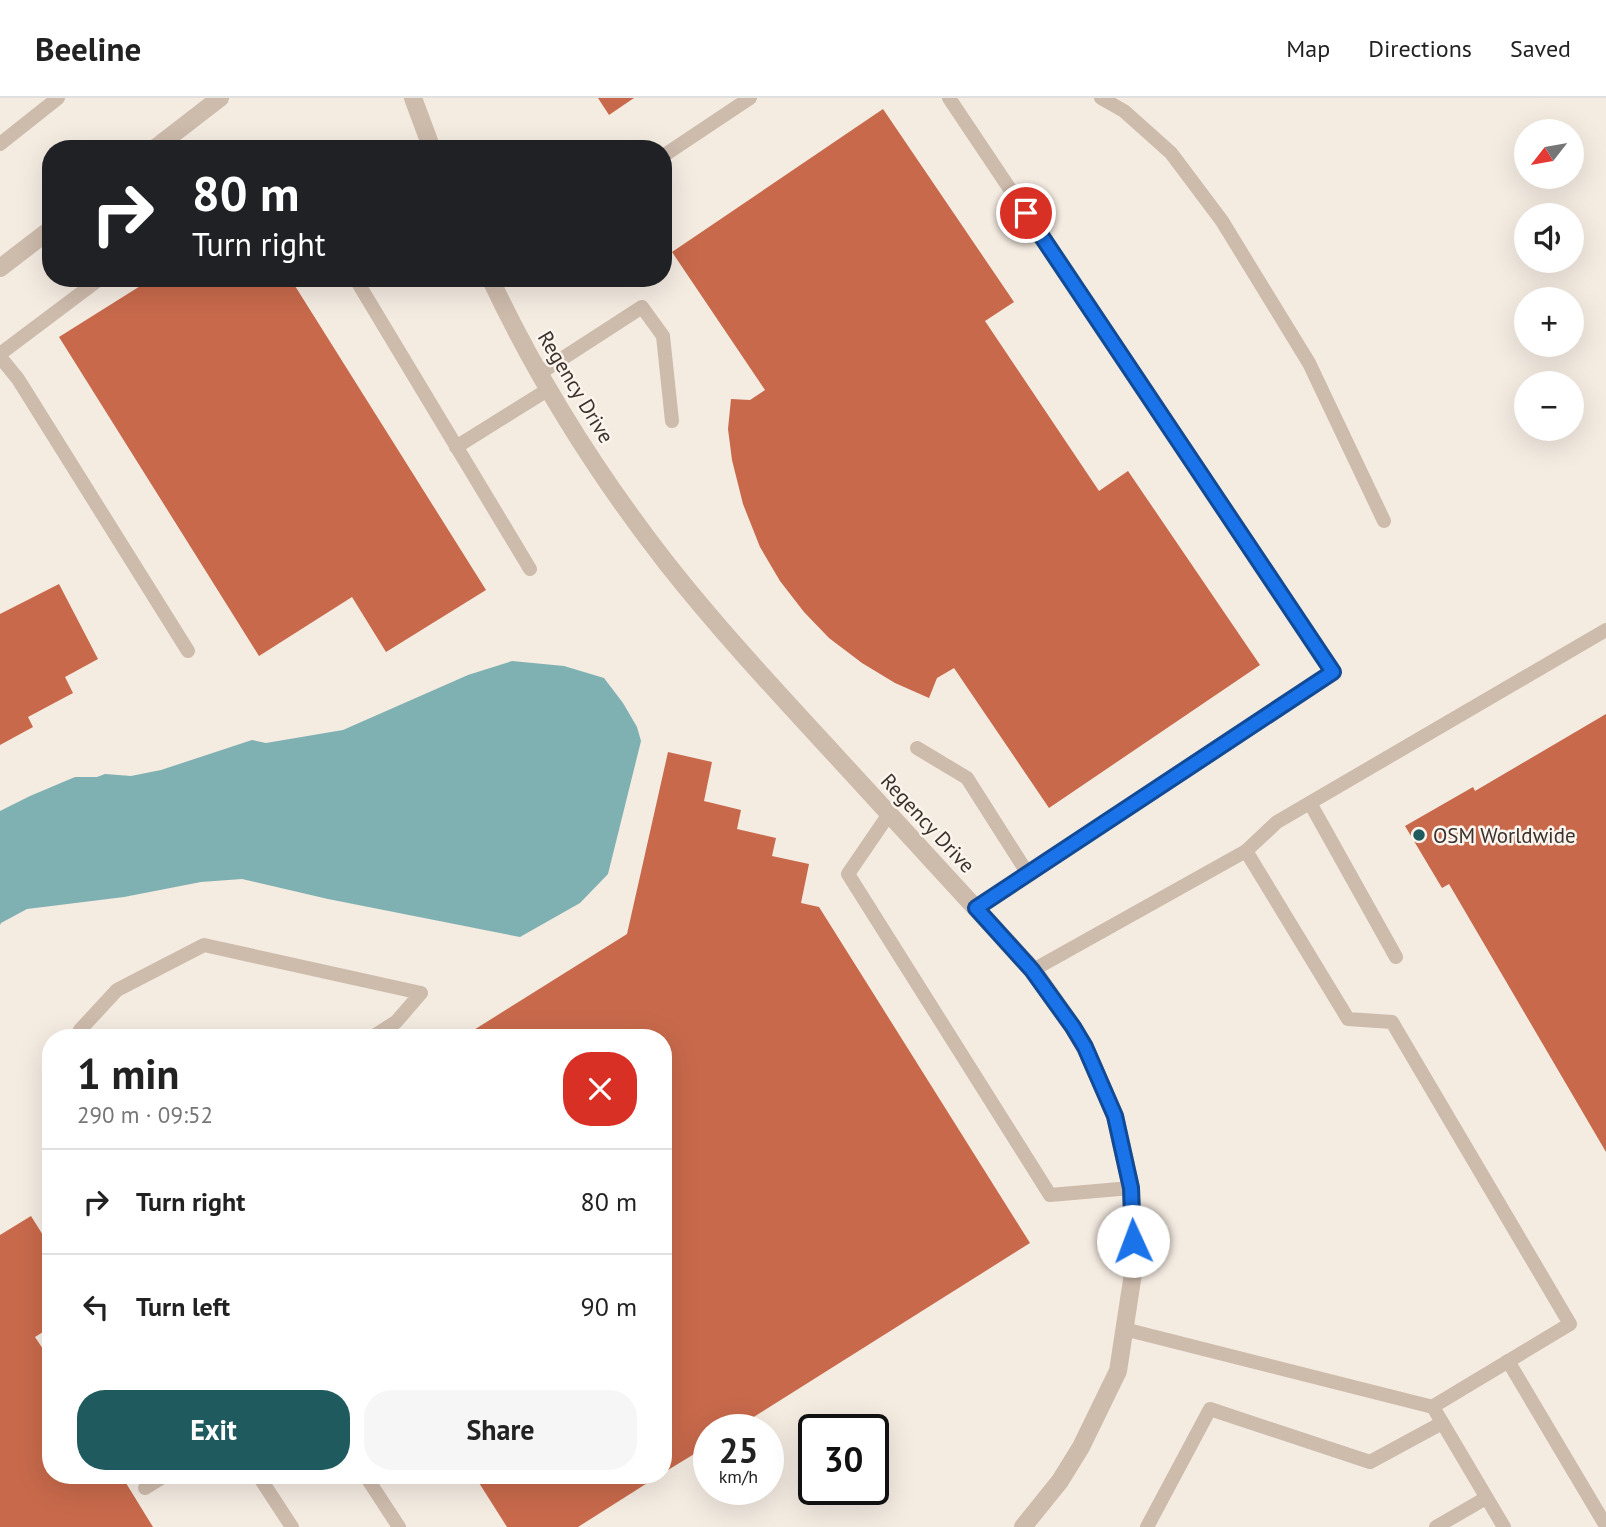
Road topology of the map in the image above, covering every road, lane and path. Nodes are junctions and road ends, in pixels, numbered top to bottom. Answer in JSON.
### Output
{"nodes":[{"id":1,"x":58,"y":98,"type":"edge"},
{"id":2,"x":220,"y":98,"type":"edge"},
{"id":3,"x":413,"y":98,"type":"edge"},
{"id":4,"x":750,"y":98,"type":"edge"},
{"id":5,"x":949,"y":98,"type":"edge"},
{"id":6,"x":1101,"y":98,"type":"edge"},
{"id":7,"x":166,"y":140,"type":"edge"},
{"id":8,"x":429,"y":140,"type":"edge"},
{"id":9,"x":0,"y":144,"type":"edge"},
{"id":10,"x":672,"y":150,"type":"edge"},
{"id":11,"x":42,"y":236,"type":"edge"},
{"id":12,"x":0,"y":268,"type":"edge"},
{"id":13,"x":89,"y":287,"type":"edge"},
{"id":14,"x":360,"y":287,"type":"edge"},
{"id":15,"x":494,"y":287,"type":"edge"},
{"id":16,"x":0,"y":356,"type":"edge"},
{"id":17,"x":540,"y":373,"type":"junction"},
{"id":18,"x":549,"y":390,"type":"junction"},
{"id":19,"x":672,"y":421,"type":"dead end"},
{"id":20,"x":456,"y":447,"type":"junction"},
{"id":21,"x":1384,"y":521,"type":"dead end"},
{"id":22,"x":530,"y":569,"type":"dead end"},
{"id":23,"x":1606,"y":629,"type":"edge"},
{"id":24,"x":188,"y":651,"type":"dead end"},
{"id":25,"x":917,"y":748,"type":"dead end"},
{"id":26,"x":1310,"y":803,"type":"junction"},
{"id":27,"x":889,"y":814,"type":"junction"},
{"id":28,"x":1246,"y":851,"type":"junction"},
{"id":29,"x":1028,"y":874,"type":"junction"},
{"id":30,"x":976,"y":908,"type":"junction"},
{"id":31,"x":1396,"y":957,"type":"dead end"},
{"id":32,"x":1032,"y":970,"type":"junction"},
{"id":33,"x":81,"y":1029,"type":"edge"},
{"id":34,"x":385,"y":1029,"type":"edge"},
{"id":35,"x":1131,"y":1188,"type":"junction"},
{"id":36,"x":1124,"y":1329,"type":"junction"},
{"id":37,"x":1508,"y":1361,"type":"junction"},
{"id":38,"x":1432,"y":1407,"type":"junction"},
{"id":39,"x":1442,"y":1423,"type":"junction"},
{"id":40,"x":151,"y":1484,"type":"edge"},
{"id":41,"x":264,"y":1484,"type":"edge"},
{"id":42,"x":371,"y":1484,"type":"edge"},
{"id":43,"x":145,"y":1488,"type":"dead end"},
{"id":44,"x":1486,"y":1498,"type":"junction"},
{"id":45,"x":1606,"y":1526,"type":"edge"},
{"id":46,"x":292,"y":1527,"type":"edge"},
{"id":47,"x":399,"y":1527,"type":"edge"},
{"id":48,"x":1023,"y":1527,"type":"edge"},
{"id":49,"x":1147,"y":1527,"type":"edge"},
{"id":50,"x":1436,"y":1527,"type":"edge"},
{"id":51,"x":1504,"y":1527,"type":"edge"}],
"edges":[{"from":1,"to":9,"type":"lane"},
{"from":2,"to":7,"type":"street"},
{"from":3,"to":8,"type":"street"},
{"from":4,"to":10,"type":"lane"},
{"from":5,"to":29,"type":"lane"},
{"from":6,"to":21,"type":"lane"},
{"from":11,"to":12,"type":"street"},
{"from":13,"to":16,"type":"lane"},
{"from":14,"to":20,"type":"lane"},
{"from":15,"to":17,"type":"street","name":"Regency Drive"},
{"from":16,"to":24,"type":"lane"},
{"from":17,"to":18,"type":"street","name":"Regency Drive"},
{"from":17,"to":19,"type":"lane"},
{"from":18,"to":20,"type":"lane"},
{"from":18,"to":27,"type":"street","name":"Regency Drive"},
{"from":20,"to":22,"type":"lane"},
{"from":23,"to":26,"type":"lane"},
{"from":25,"to":29,"type":"lane"},
{"from":26,"to":28,"type":"lane"},
{"from":26,"to":31,"type":"lane"},
{"from":27,"to":30,"type":"street","name":"Regency Drive"},
{"from":27,"to":35,"type":"lane"},
{"from":28,"to":32,"type":"lane"},
{"from":28,"to":37,"type":"lane"},
{"from":29,"to":30,"type":"lane"},
{"from":30,"to":32,"type":"street","name":"Regency Drive"},
{"from":32,"to":35,"type":"street","name":"Regency Drive"},
{"from":33,"to":34,"type":"lane"},
{"from":35,"to":36,"type":"street","name":"Regency Drive"},
{"from":36,"to":38,"type":"lane"},
{"from":36,"to":48,"type":"street","name":"Regency Drive"},
{"from":37,"to":38,"type":"lane"},
{"from":37,"to":45,"type":"lane"},
{"from":38,"to":39,"type":"lane"},
{"from":39,"to":44,"type":"lane"},
{"from":39,"to":49,"type":"lane"},
{"from":40,"to":43,"type":"lane"},
{"from":41,"to":46,"type":"lane"},
{"from":42,"to":47,"type":"lane"},
{"from":44,"to":50,"type":"lane"},
{"from":44,"to":51,"type":"lane"}]}
